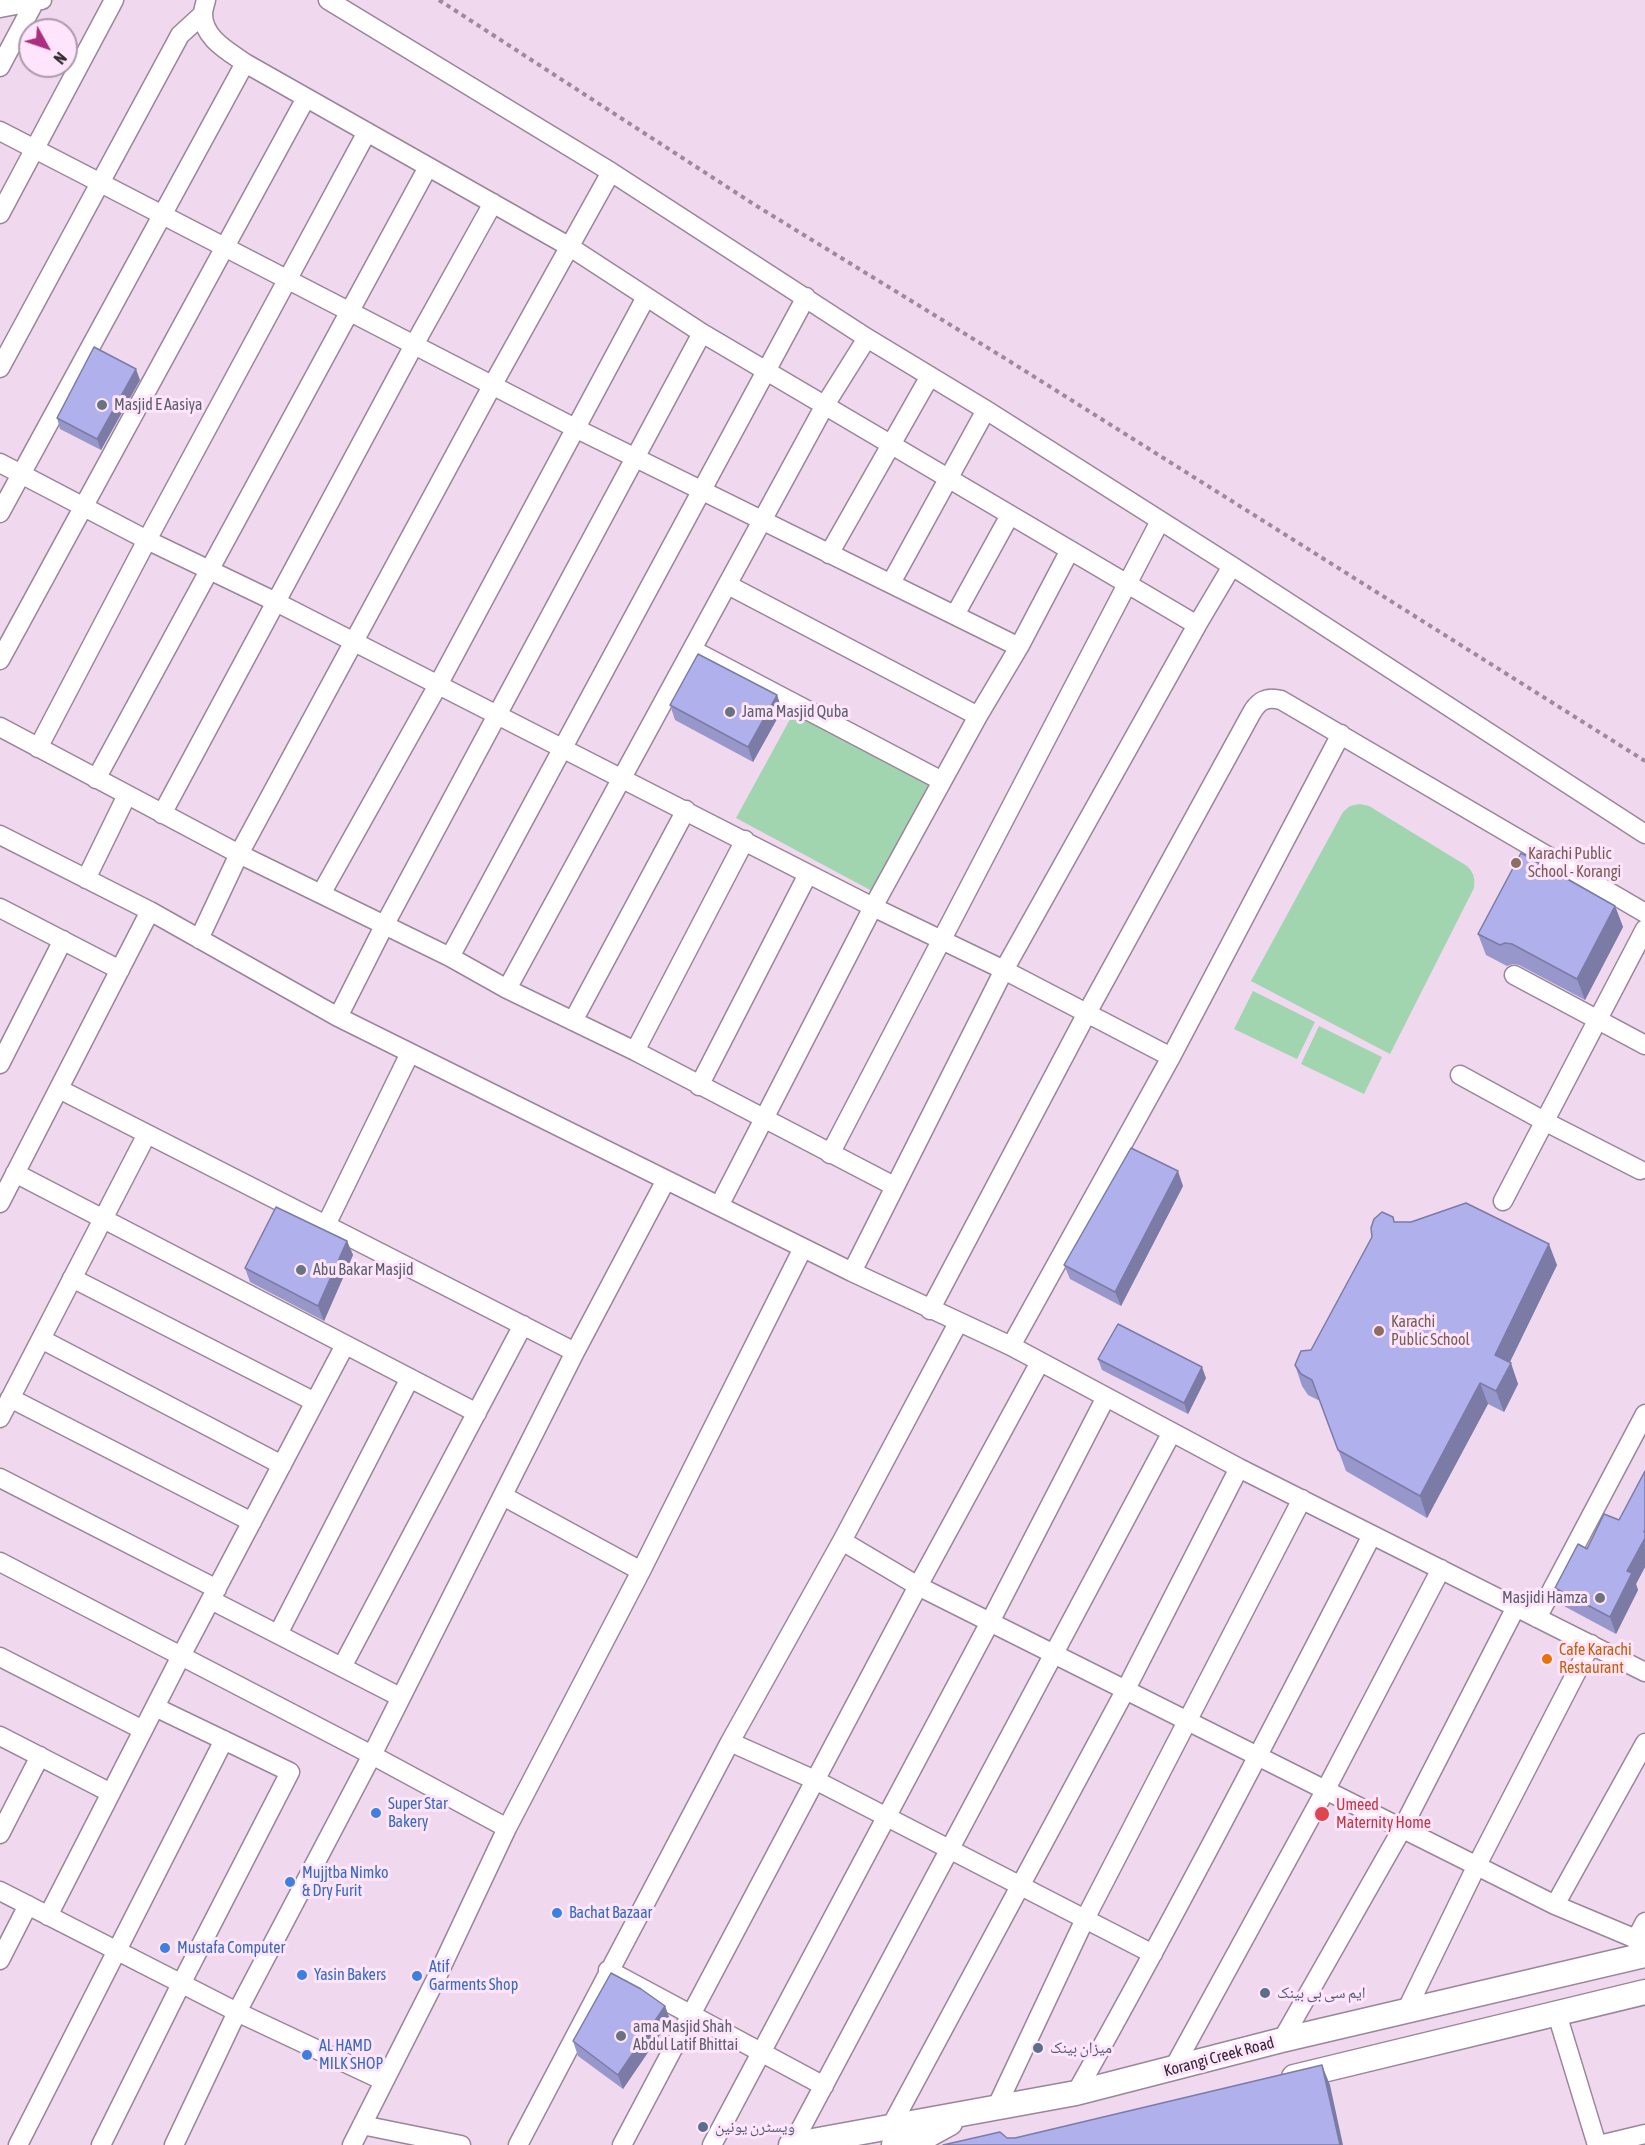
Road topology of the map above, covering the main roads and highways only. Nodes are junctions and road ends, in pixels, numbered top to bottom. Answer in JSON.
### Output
{"nodes":[{"id":1,"x":1641,"y":1950,"type":"edge"},
{"id":2,"x":1645,"y":1992,"type":"edge"},
{"id":3,"x":1268,"y":2084,"type":"edge"},
{"id":4,"x":965,"y":2114,"type":"junction"},
{"id":5,"x":892,"y":2137,"type":"edge"},
{"id":6,"x":929,"y":2142,"type":"edge"},
{"id":7,"x":791,"y":2145,"type":"edge"}],
"edges":[{"from":1,"to":4,"type":"main road","name":"Korangi Creek Road"},
{"from":2,"to":3,"type":"main road"},
{"from":4,"to":5,"type":"main road","name":"Korangi Creek Road"},
{"from":4,"to":6,"type":"main road"},
{"from":5,"to":6,"type":"main road"},
{"from":5,"to":7,"type":"main road","name":"Korangi Creek Road"}]}
